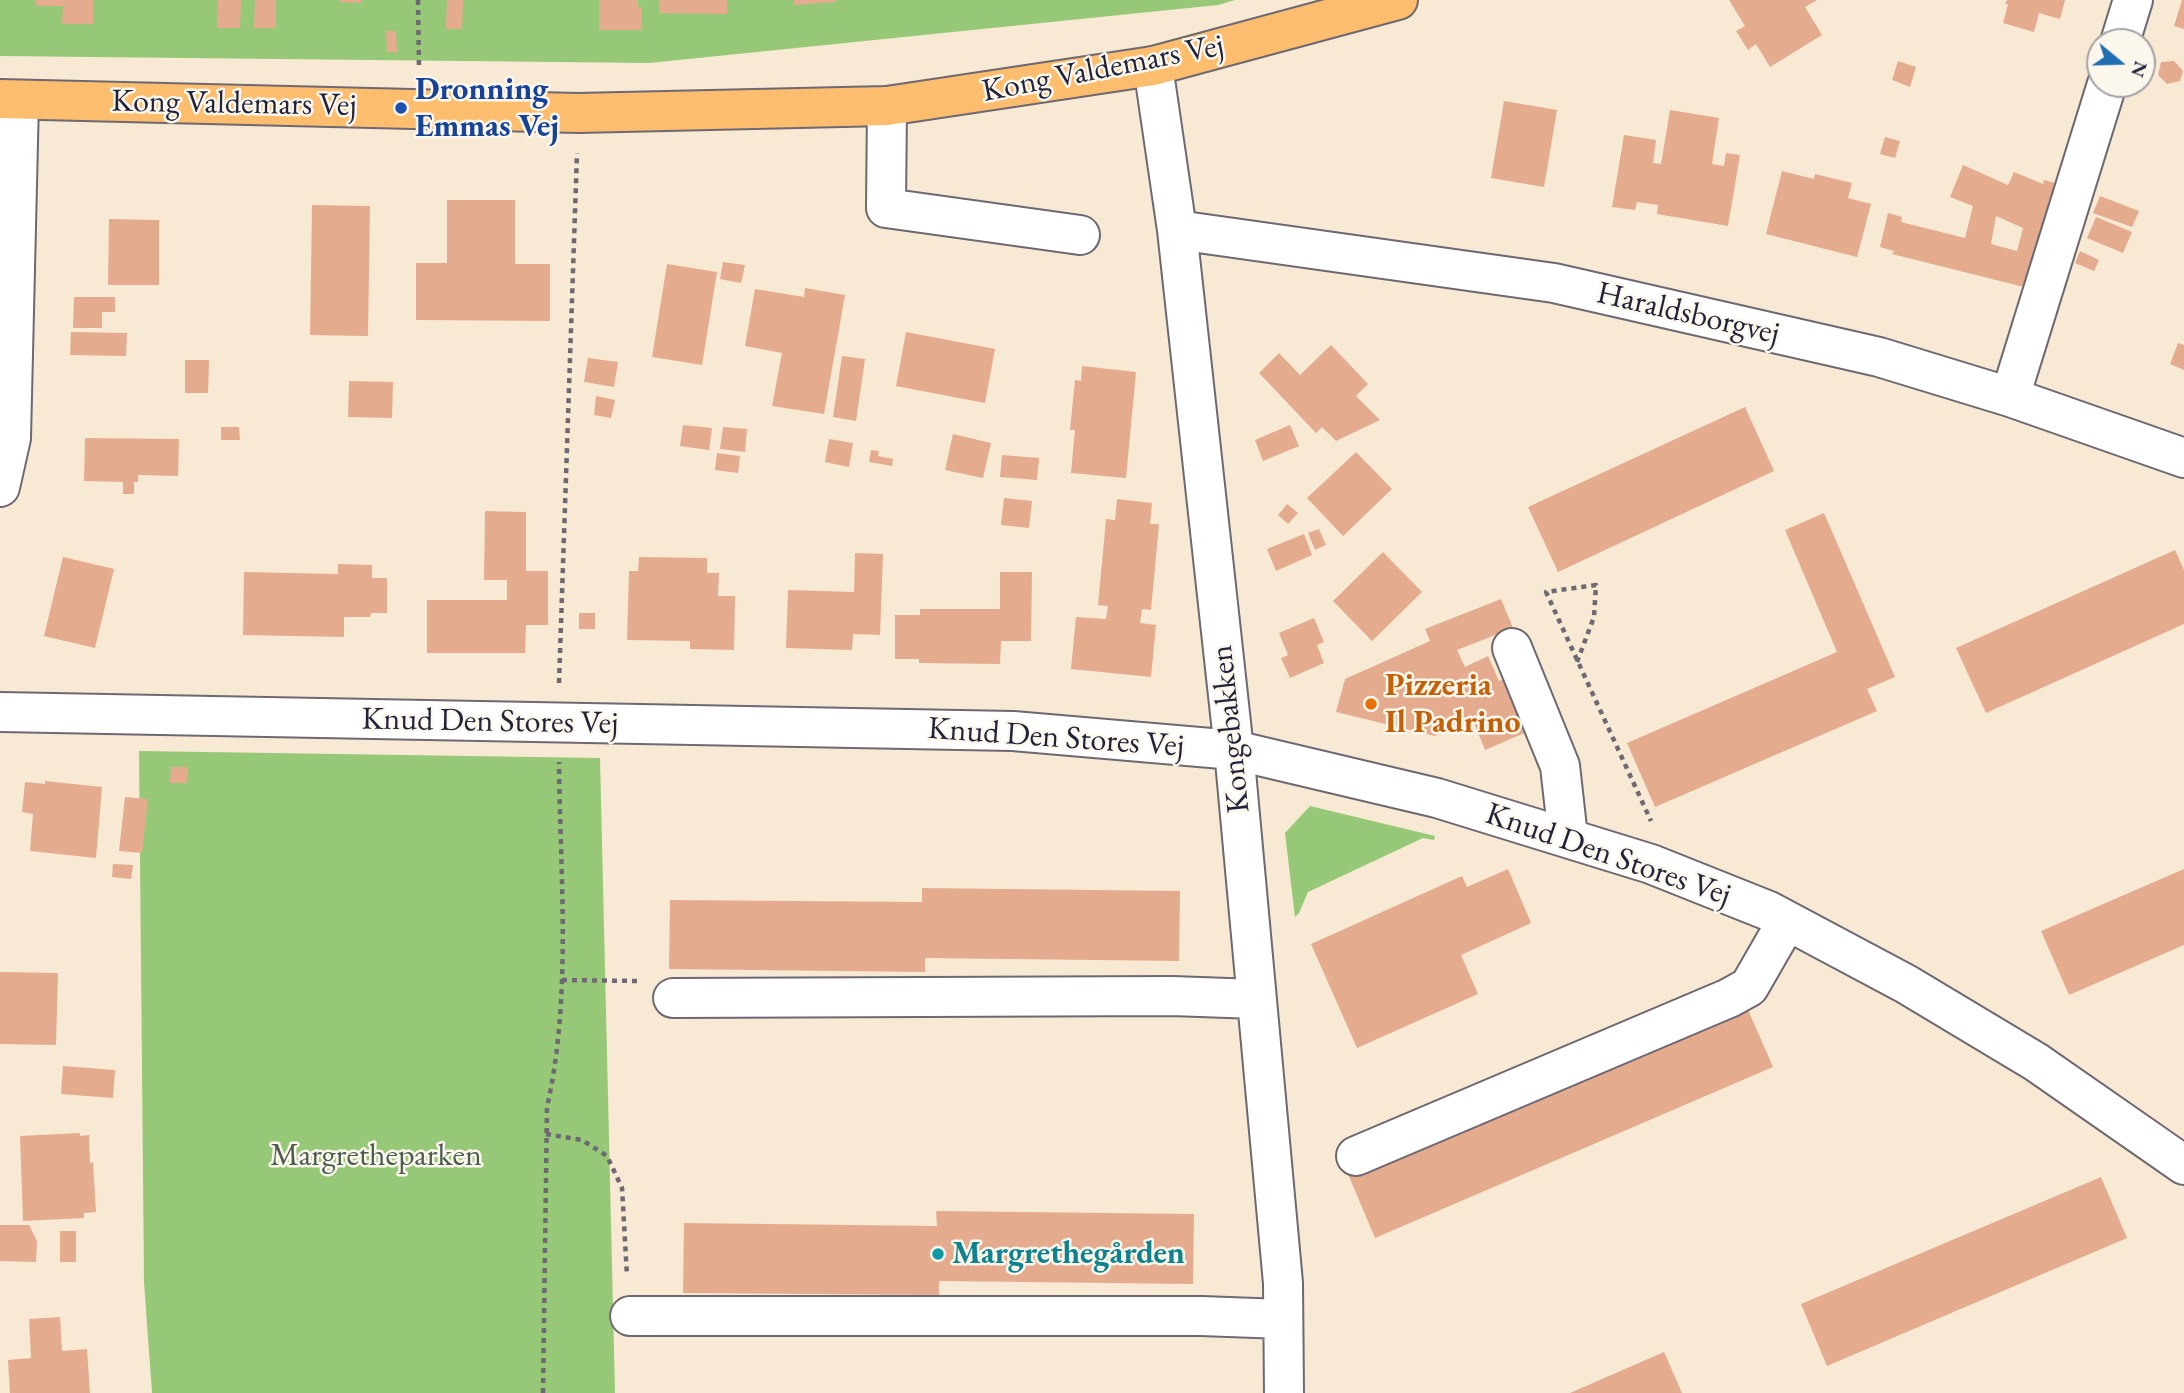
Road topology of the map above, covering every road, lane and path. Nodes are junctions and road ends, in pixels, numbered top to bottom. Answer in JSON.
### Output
{"nodes":[{"id":1,"x":418,"y":0,"type":"edge"},
{"id":2,"x":1398,"y":0,"type":"edge"},
{"id":3,"x":2133,"y":0,"type":"edge"},
{"id":4,"x":2124,"y":28,"type":"edge"},
{"id":5,"x":1153,"y":66,"type":"junction"},
{"id":6,"x":2103,"y":98,"type":"edge"},
{"id":7,"x":9,"y":100,"type":"edge"},
{"id":8,"x":887,"y":106,"type":"junction"},
{"id":9,"x":419,"y":108,"type":"junction"},
{"id":10,"x":578,"y":113,"type":"junction"},
{"id":11,"x":1177,"y":230,"type":"junction"},
{"id":12,"x":1080,"y":235,"type":"dead end"},
{"id":13,"x":2010,"y":397,"type":"junction"},
{"id":14,"x":2184,"y":458,"type":"edge"},
{"id":15,"x":0,"y":487,"type":"edge"},
{"id":16,"x":1512,"y":648,"type":"dead end"},
{"id":17,"x":1577,"y":662,"type":"junction"},
{"id":18,"x":0,"y":712,"type":"edge"},
{"id":19,"x":558,"y":724,"type":"junction"},
{"id":20,"x":1234,"y":750,"type":"junction"},
{"id":21,"x":1653,"y":825,"type":"dead end"},
{"id":22,"x":1568,"y":837,"type":"junction"},
{"id":23,"x":1787,"y":920,"type":"junction"},
{"id":24,"x":562,"y":980,"type":"junction"},
{"id":25,"x":673,"y":998,"type":"joint"},
{"id":26,"x":1256,"y":999,"type":"junction"},
{"id":27,"x":546,"y":1134,"type":"junction"},
{"id":28,"x":1356,"y":1156,"type":"dead end"},
{"id":29,"x":2184,"y":1165,"type":"edge"},
{"id":30,"x":629,"y":1316,"type":"joint"},
{"id":31,"x":1283,"y":1319,"type":"junction"},
{"id":32,"x":542,"y":1393,"type":"edge"},
{"id":33,"x":1284,"y":1393,"type":"edge"}],
"edges":[{"from":1,"to":9,"type":"path"},
{"from":2,"to":5,"type":"main road","name":"Kong Valdemars Vej"},
{"from":3,"to":4,"type":"street"},
{"from":5,"to":8,"type":"main road","name":"Kong Valdemars Vej"},
{"from":5,"to":11,"type":"street","name":"Kongebakken"},
{"from":6,"to":13,"type":"street"},
{"from":7,"to":9,"type":"main road","name":"Kong Valdemars Vej"},
{"from":7,"to":15,"type":"street"},
{"from":8,"to":10,"type":"main road","name":"Kong Valdemars Vej"},
{"from":8,"to":12,"type":"street"},
{"from":9,"to":10,"type":"main road","name":"Kong Valdemars Vej"},
{"from":10,"to":19,"type":"path"},
{"from":11,"to":13,"type":"street","name":"Haraldsborgvej"},
{"from":11,"to":20,"type":"street","name":"Kongebakken"},
{"from":13,"to":14,"type":"street","name":"Haraldsborgvej"},
{"from":16,"to":22,"type":"street"},
{"from":17,"to":17,"type":"path"},
{"from":17,"to":21,"type":"path"},
{"from":18,"to":19,"type":"street","name":"Knud Den Stores Vej"},
{"from":19,"to":20,"type":"street","name":"Knud Den Stores Vej"},
{"from":19,"to":24,"type":"path"},
{"from":20,"to":22,"type":"street","name":"Knud Den Stores Vej"},
{"from":20,"to":26,"type":"street","name":"Kongebakken"},
{"from":22,"to":23,"type":"street","name":"Knud Den Stores Vej"},
{"from":23,"to":28,"type":"street"},
{"from":23,"to":29,"type":"street","name":"Knud Den Stores Vej"},
{"from":24,"to":25,"type":"path"},
{"from":24,"to":27,"type":"path"},
{"from":25,"to":26,"type":"street"},
{"from":26,"to":31,"type":"street","name":"Kongebakken"},
{"from":27,"to":30,"type":"path"},
{"from":27,"to":32,"type":"path"},
{"from":30,"to":31,"type":"street"},
{"from":31,"to":33,"type":"street","name":"Kongebakken"}]}
